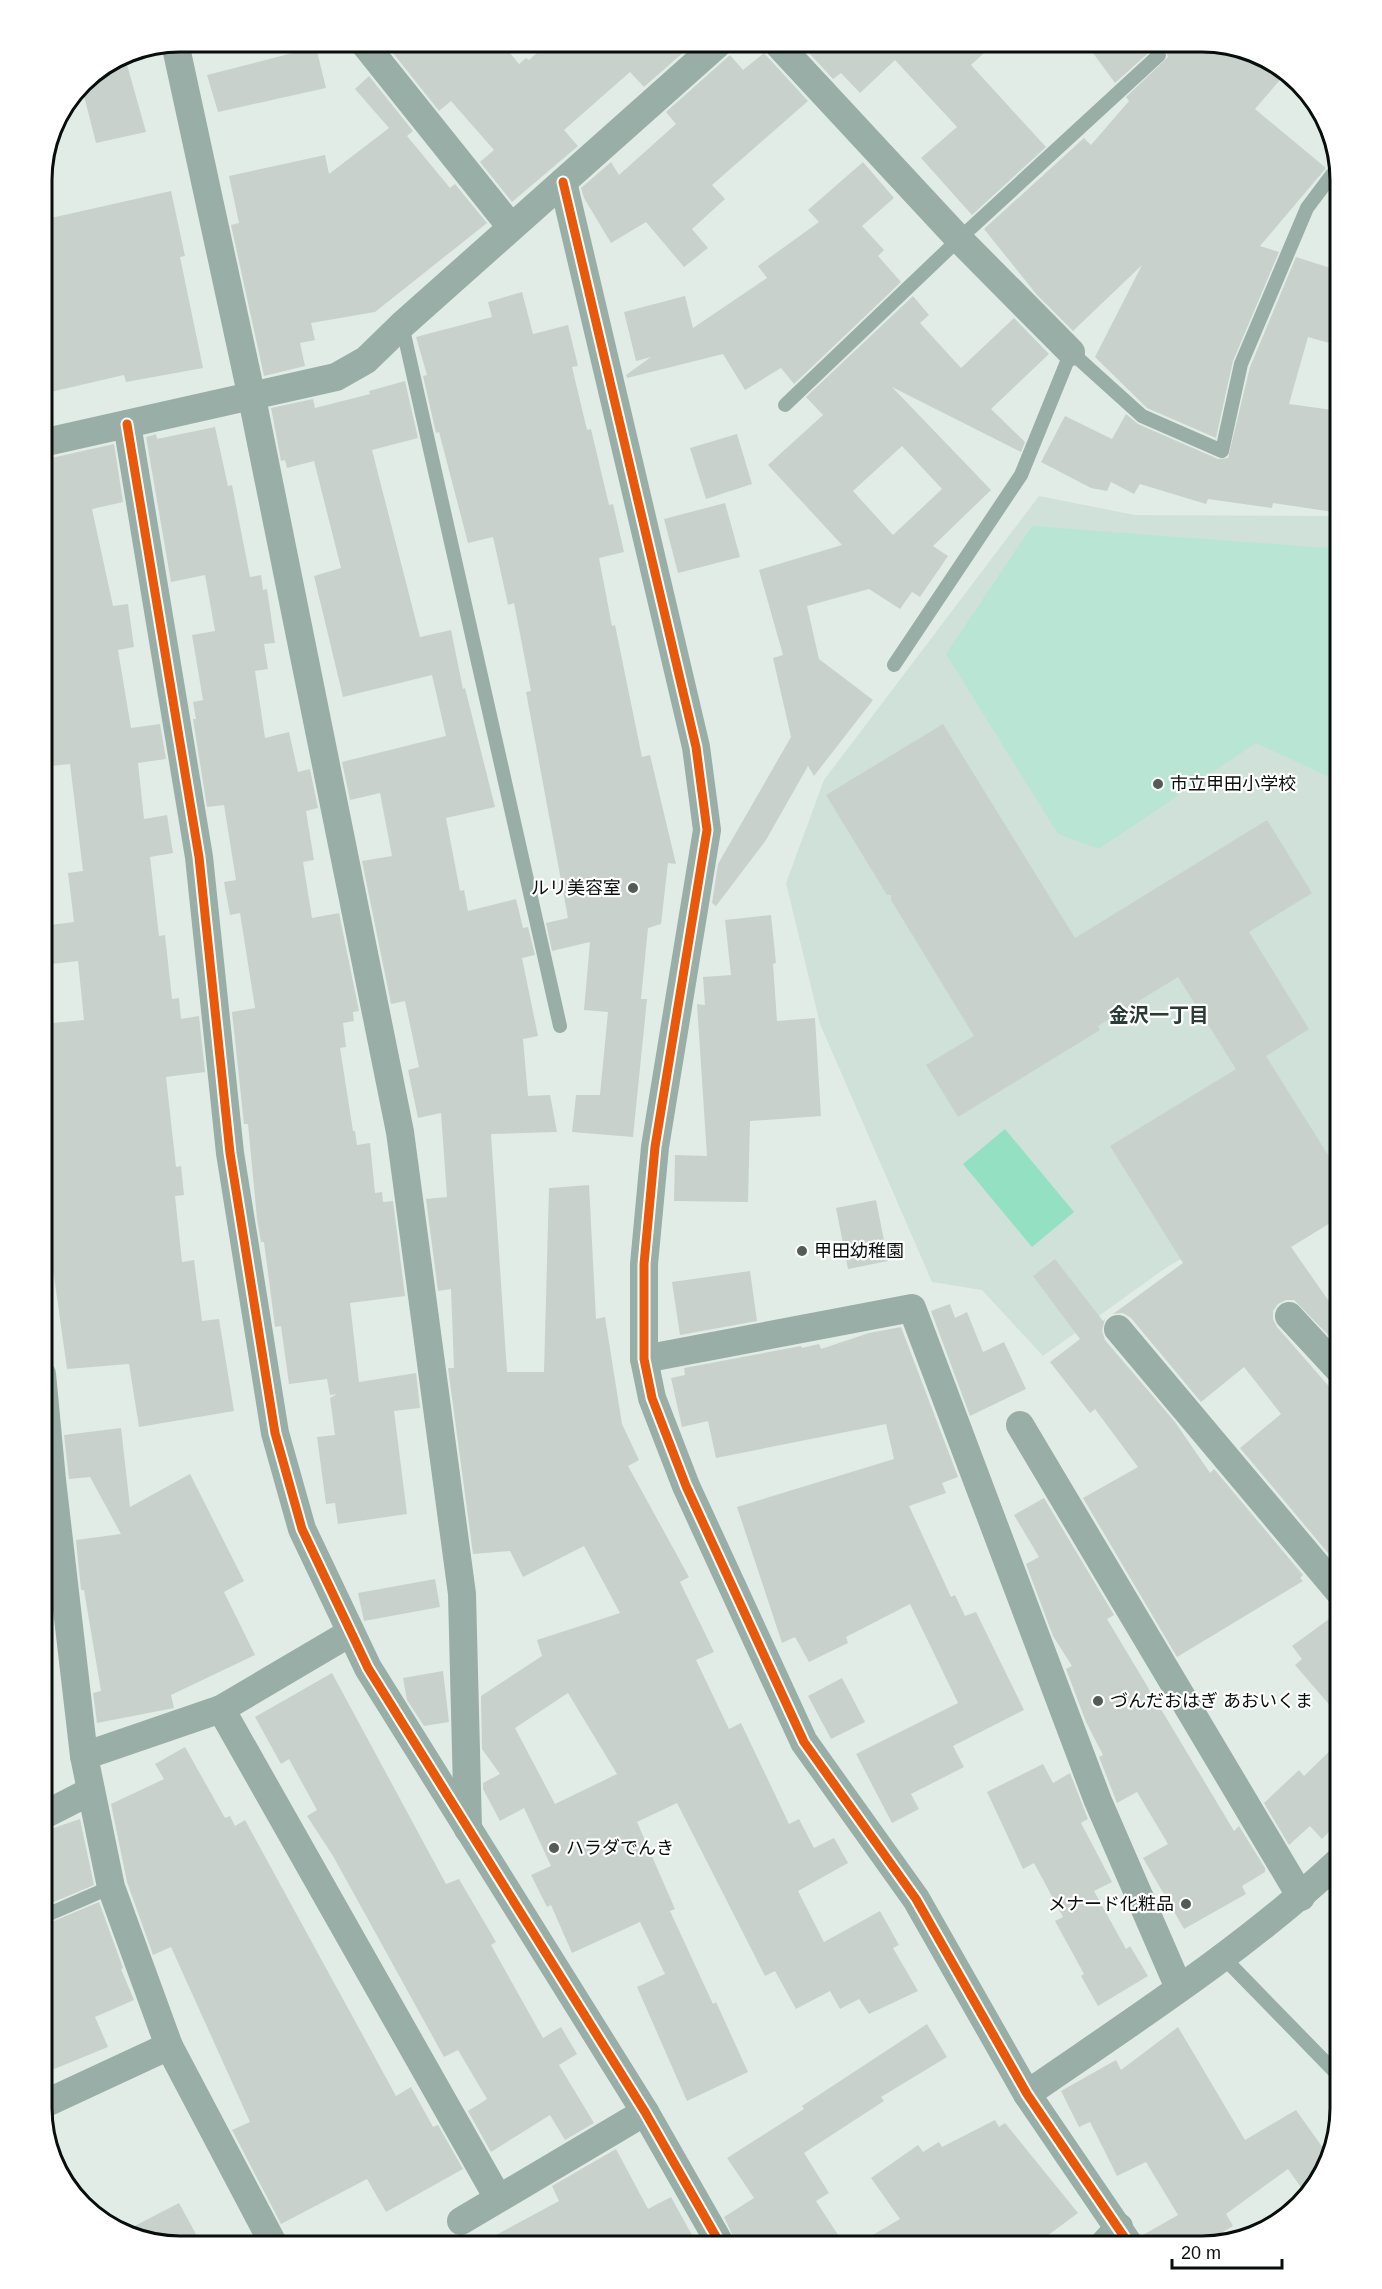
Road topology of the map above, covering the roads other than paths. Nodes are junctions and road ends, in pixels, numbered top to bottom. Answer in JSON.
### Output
{"nodes":[{"id":1,"x":177,"y":52,"type":"edge"},
{"id":2,"x":371,"y":52,"type":"edge"},
{"id":3,"x":708,"y":53,"type":"edge"},
{"id":4,"x":786,"y":53,"type":"edge"},
{"id":5,"x":1159,"y":55,"type":"dead end"},
{"id":6,"x":1330,"y":178,"type":"edge"},
{"id":7,"x":564,"y":182,"type":"junction"},
{"id":8,"x":511,"y":227,"type":"junction"},
{"id":9,"x":959,"y":239,"type":"junction"},
{"id":10,"x":402,"y":325,"type":"junction"},
{"id":11,"x":1071,"y":352,"type":"junction"},
{"id":12,"x":252,"y":398,"type":"junction"},
{"id":13,"x":785,"y":405,"type":"dead end"},
{"id":14,"x":127,"y":424,"type":"junction"},
{"id":15,"x":53,"y":441,"type":"edge"},
{"id":16,"x":894,"y":665,"type":"dead end"},
{"id":17,"x":560,"y":1026,"type":"dead end"},
{"id":18,"x":1289,"y":1316,"type":"dead end"},
{"id":19,"x":1118,"y":1329,"type":"dead end"},
{"id":20,"x":644,"y":1359,"type":"junction"},
{"id":21,"x":1330,"y":1360,"type":"edge"},
{"id":22,"x":1020,"y":1425,"type":"dead end"},
{"id":23,"x":52,"y":1483,"type":"edge"},
{"id":24,"x":1330,"y":1581,"type":"edge"},
{"id":25,"x":350,"y":1633,"type":"junction"},
{"id":26,"x":221,"y":1708,"type":"junction"},
{"id":27,"x":84,"y":1756,"type":"junction"},
{"id":28,"x":91,"y":1791,"type":"junction"},
{"id":29,"x":52,"y":1811,"type":"edge"},
{"id":30,"x":468,"y":1829,"type":"junction"},
{"id":31,"x":1330,"y":1869,"type":"edge"},
{"id":32,"x":111,"y":1887,"type":"junction"},
{"id":33,"x":1301,"y":1897,"type":"junction"},
{"id":34,"x":52,"y":1913,"type":"edge"},
{"id":35,"x":1223,"y":1956,"type":"junction"},
{"id":36,"x":1179,"y":1988,"type":"junction"},
{"id":37,"x":169,"y":2046,"type":"junction"},
{"id":38,"x":1330,"y":2067,"type":"edge"},
{"id":39,"x":1027,"y":2094,"type":"junction"},
{"id":40,"x":52,"y":2100,"type":"edge"},
{"id":41,"x":645,"y":2112,"type":"junction"},
{"id":42,"x":498,"y":2198,"type":"junction"},
{"id":43,"x":461,"y":2221,"type":"dead end"},
{"id":44,"x":269,"y":2236,"type":"edge"},
{"id":45,"x":716,"y":2236,"type":"edge"},
{"id":46,"x":1115,"y":2236,"type":"edge"}],
"edges":[{"from":1,"to":12,"type":"street"},
{"from":2,"to":8,"type":"street"},
{"from":3,"to":7,"type":"street"},
{"from":4,"to":9,"type":"street"},
{"from":5,"to":9,"type":"lane"},
{"from":6,"to":11,"type":"lane"},
{"from":7,"to":8,"type":"street"},
{"from":7,"to":20,"type":"street"},
{"from":8,"to":10,"type":"street"},
{"from":9,"to":11,"type":"street"},
{"from":9,"to":13,"type":"lane"},
{"from":10,"to":12,"type":"street"},
{"from":10,"to":17,"type":"lane"},
{"from":11,"to":16,"type":"lane"},
{"from":12,"to":14,"type":"street"},
{"from":12,"to":30,"type":"street"},
{"from":14,"to":15,"type":"street"},
{"from":14,"to":25,"type":"street"},
{"from":18,"to":21,"type":"street"},
{"from":19,"to":24,"type":"street"},
{"from":20,"to":36,"type":"street"},
{"from":20,"to":39,"type":"street"},
{"from":22,"to":33,"type":"street"},
{"from":23,"to":27,"type":"street"},
{"from":25,"to":26,"type":"street"},
{"from":25,"to":30,"type":"street"},
{"from":26,"to":27,"type":"street"},
{"from":26,"to":42,"type":"street"},
{"from":27,"to":28,"type":"street"},
{"from":28,"to":29,"type":"street"},
{"from":28,"to":32,"type":"street"},
{"from":30,"to":41,"type":"street"},
{"from":31,"to":33,"type":"street"},
{"from":32,"to":34,"type":"lane"},
{"from":32,"to":37,"type":"street"},
{"from":33,"to":35,"type":"street"},
{"from":35,"to":36,"type":"street"},
{"from":35,"to":38,"type":"lane"},
{"from":36,"to":39,"type":"street"},
{"from":37,"to":40,"type":"street"},
{"from":37,"to":44,"type":"street"},
{"from":39,"to":46,"type":"street"},
{"from":41,"to":42,"type":"street"},
{"from":41,"to":45,"type":"street"},
{"from":42,"to":43,"type":"street"}]}
